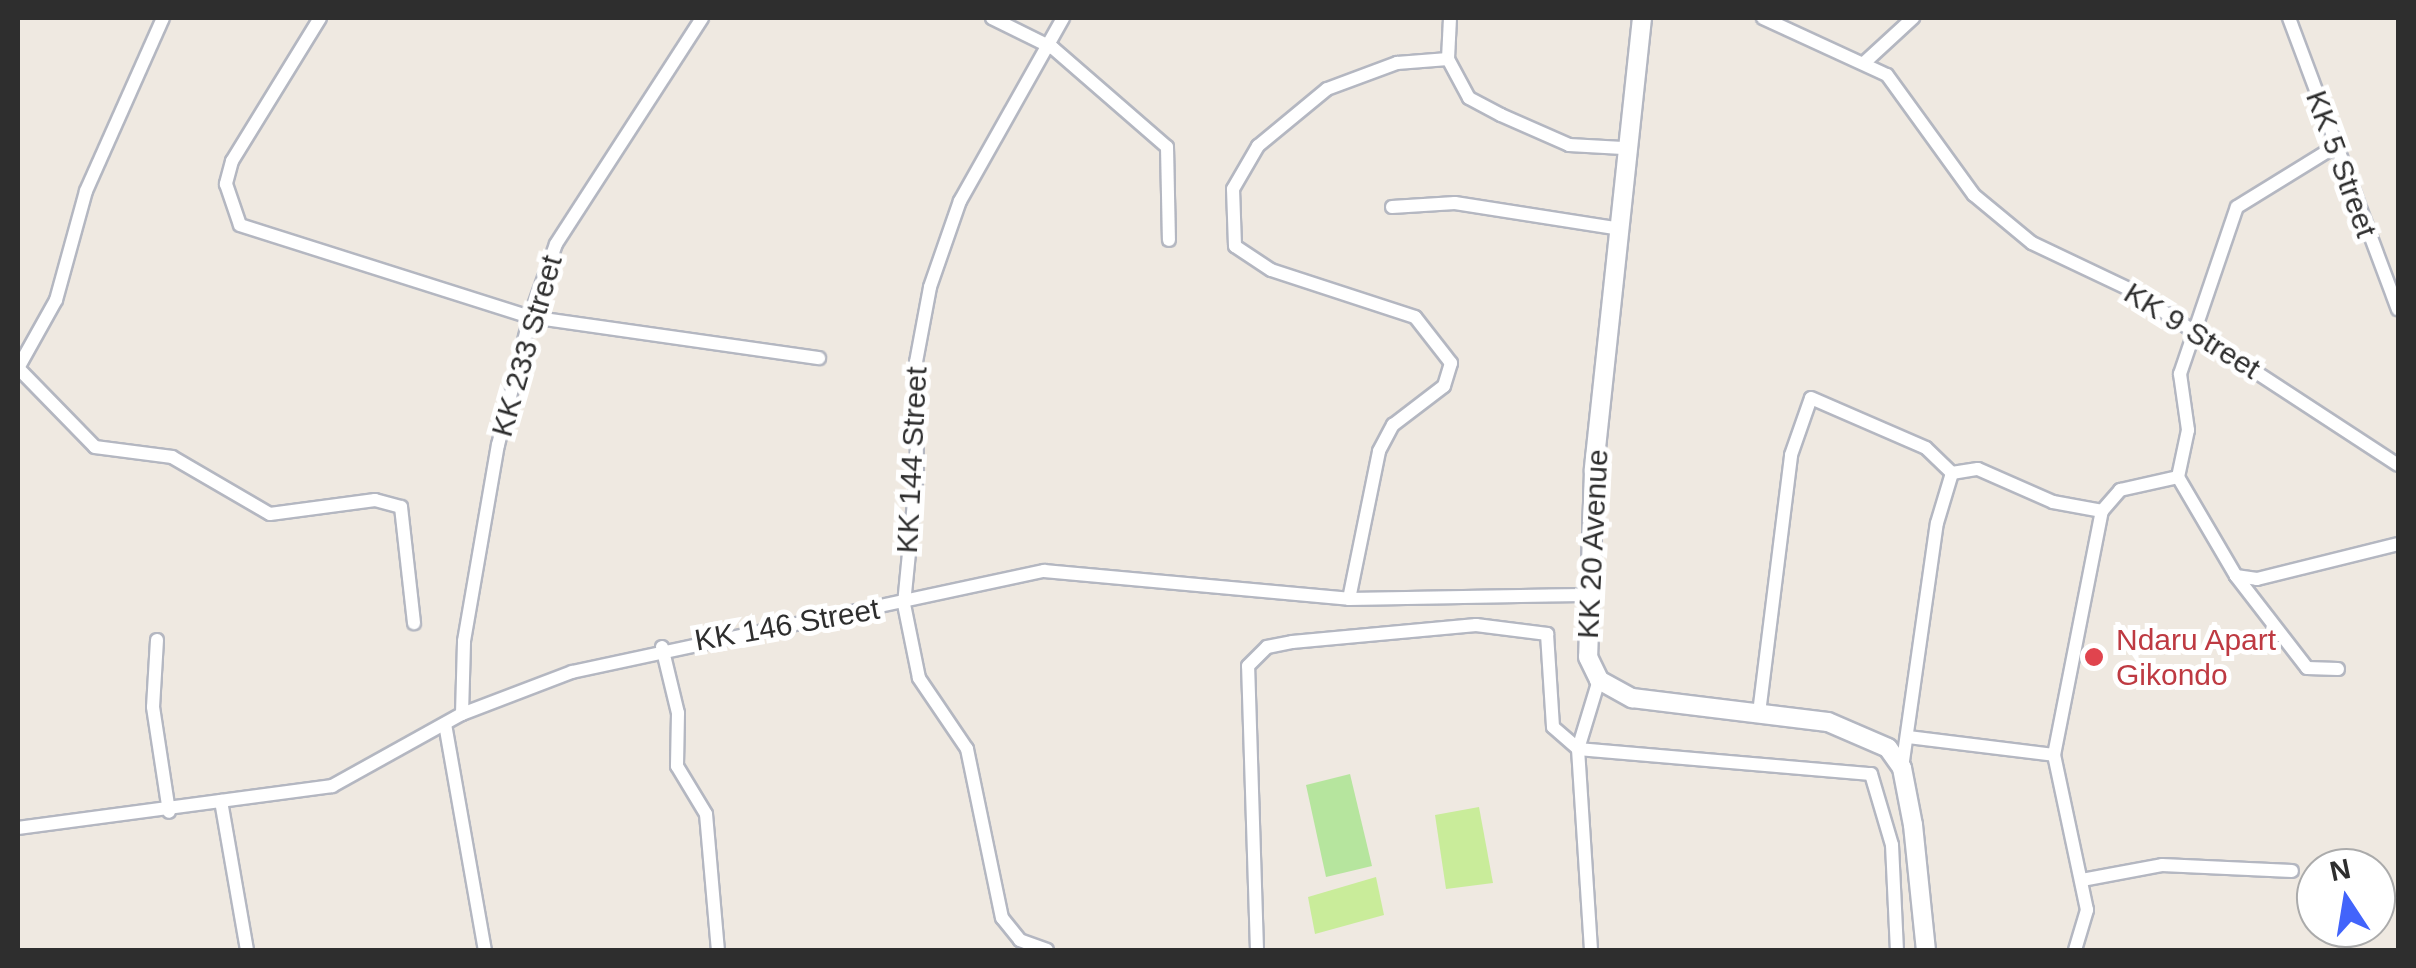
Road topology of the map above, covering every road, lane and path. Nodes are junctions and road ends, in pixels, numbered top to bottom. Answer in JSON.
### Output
{"nodes":[{"id":1,"x":164,"y":18,"type":"edge"},
{"id":2,"x":320,"y":18,"type":"edge"},
{"id":3,"x":702,"y":18,"type":"edge"},
{"id":4,"x":992,"y":18,"type":"edge"},
{"id":5,"x":1063,"y":18,"type":"edge"},
{"id":6,"x":1450,"y":18,"type":"edge"},
{"id":7,"x":1642,"y":18,"type":"edge"},
{"id":8,"x":1763,"y":18,"type":"edge"},
{"id":9,"x":1912,"y":18,"type":"edge"},
{"id":10,"x":2290,"y":18,"type":"edge"},
{"id":11,"x":1052,"y":48,"type":"junction"},
{"id":12,"x":1448,"y":59,"type":"junction"},
{"id":13,"x":1864,"y":62,"type":"junction"},
{"id":14,"x":1624,"y":148,"type":"junction"},
{"id":15,"x":2332,"y":149,"type":"junction"},
{"id":16,"x":1392,"y":208,"type":"dead end"},
{"id":17,"x":1621,"y":229,"type":"junction"},
{"id":18,"x":1168,"y":240,"type":"dead end"},
{"id":19,"x":2398,"y":308,"type":"edge"},
{"id":20,"x":530,"y":317,"type":"junction"},
{"id":21,"x":2195,"y":334,"type":"junction"},
{"id":22,"x":819,"y":358,"type":"dead end"},
{"id":23,"x":18,"y":368,"type":"edge"},
{"id":24,"x":2398,"y":465,"type":"edge"},
{"id":25,"x":1952,"y":474,"type":"junction"},
{"id":26,"x":2178,"y":477,"type":"junction"},
{"id":27,"x":2102,"y":511,"type":"junction"},
{"id":28,"x":2398,"y":544,"type":"edge"},
{"id":29,"x":2236,"y":576,"type":"junction"},
{"id":30,"x":1584,"y":596,"type":"junction"},
{"id":31,"x":1349,"y":599,"type":"junction"},
{"id":32,"x":904,"y":604,"type":"junction"},
{"id":33,"x":414,"y":624,"type":"dead end"},
{"id":34,"x":157,"y":640,"type":"dead end"},
{"id":35,"x":662,"y":647,"type":"junction"},
{"id":36,"x":2338,"y":669,"type":"dead end"},
{"id":37,"x":1598,"y":680,"type":"junction"},
{"id":38,"x":1759,"y":713,"type":"junction"},
{"id":39,"x":462,"y":714,"type":"junction"},
{"id":40,"x":446,"y":724,"type":"junction"},
{"id":41,"x":1908,"y":737,"type":"junction"},
{"id":42,"x":1578,"y":749,"type":"junction"},
{"id":43,"x":2054,"y":754,"type":"junction"},
{"id":44,"x":1902,"y":768,"type":"junction"},
{"id":45,"x":220,"y":801,"type":"junction"},
{"id":46,"x":170,"y":812,"type":"junction"},
{"id":47,"x":18,"y":828,"type":"edge"},
{"id":48,"x":2292,"y":871,"type":"dead end"},
{"id":49,"x":2082,"y":880,"type":"junction"},
{"id":50,"x":247,"y":950,"type":"edge"},
{"id":51,"x":485,"y":950,"type":"edge"},
{"id":52,"x":718,"y":950,"type":"edge"},
{"id":53,"x":1047,"y":950,"type":"edge"},
{"id":54,"x":1257,"y":950,"type":"edge"},
{"id":55,"x":1591,"y":950,"type":"edge"},
{"id":56,"x":1897,"y":950,"type":"edge"},
{"id":57,"x":1926,"y":950,"type":"edge"},
{"id":58,"x":2075,"y":950,"type":"edge"}],
"edges":[{"from":1,"to":23,"type":"street"},
{"from":2,"to":20,"type":"street"},
{"from":3,"to":20,"type":"street","name":"KK 233 Street"},
{"from":4,"to":11,"type":"street"},
{"from":5,"to":11,"type":"street","name":"KK 144 Street"},
{"from":6,"to":12,"type":"street"},
{"from":7,"to":14,"type":"main road","name":"KK 20 Avenue"},
{"from":8,"to":13,"type":"street","name":"KK 9 Street"},
{"from":9,"to":13,"type":"street"},
{"from":10,"to":15,"type":"street","name":"KK 5 Street"},
{"from":11,"to":18,"type":"street"},
{"from":11,"to":32,"type":"street","name":"KK 144 Street"},
{"from":12,"to":14,"type":"street"},
{"from":12,"to":31,"type":"street"},
{"from":13,"to":21,"type":"street","name":"KK 9 Street"},
{"from":14,"to":17,"type":"main road","name":"KK 20 Avenue"},
{"from":15,"to":19,"type":"street","name":"KK 5 Street"},
{"from":15,"to":21,"type":"street"},
{"from":16,"to":17,"type":"street"},
{"from":17,"to":30,"type":"main road","name":"KK 20 Avenue"},
{"from":20,"to":22,"type":"street"},
{"from":20,"to":39,"type":"street","name":"KK 233 Street"},
{"from":21,"to":24,"type":"street","name":"KK 9 Street"},
{"from":21,"to":26,"type":"street"},
{"from":23,"to":33,"type":"street"},
{"from":25,"to":27,"type":"street"},
{"from":25,"to":38,"type":"street"},
{"from":25,"to":41,"type":"street"},
{"from":26,"to":27,"type":"street"},
{"from":26,"to":29,"type":"street"},
{"from":27,"to":43,"type":"street"},
{"from":28,"to":29,"type":"street"},
{"from":29,"to":36,"type":"street"},
{"from":30,"to":31,"type":"street","name":"KK 146 Street"},
{"from":30,"to":37,"type":"main road","name":"KK 20 Avenue"},
{"from":31,"to":32,"type":"street","name":"KK 146 Street"},
{"from":32,"to":35,"type":"street","name":"KK 146 Street"},
{"from":32,"to":53,"type":"street","name":"KK 144 Street"},
{"from":34,"to":46,"type":"street"},
{"from":35,"to":39,"type":"street","name":"KK 146 Street"},
{"from":35,"to":52,"type":"street"},
{"from":37,"to":38,"type":"main road","name":"KK 20 Avenue"},
{"from":37,"to":42,"type":"street"},
{"from":38,"to":44,"type":"main road","name":"KK 20 Avenue"},
{"from":39,"to":40,"type":"street","name":"KK 146 Street"},
{"from":40,"to":45,"type":"street","name":"KK 146 Street"},
{"from":40,"to":51,"type":"street"},
{"from":41,"to":43,"type":"street"},
{"from":41,"to":44,"type":"street"},
{"from":42,"to":54,"type":"street"},
{"from":42,"to":55,"type":"street"},
{"from":42,"to":56,"type":"street"},
{"from":43,"to":49,"type":"street"},
{"from":44,"to":57,"type":"main road"},
{"from":45,"to":46,"type":"street","name":"KK 146 Street"},
{"from":45,"to":50,"type":"street"},
{"from":46,"to":47,"type":"street","name":"KK 146 Street"},
{"from":48,"to":49,"type":"street"},
{"from":49,"to":58,"type":"street"}]}
